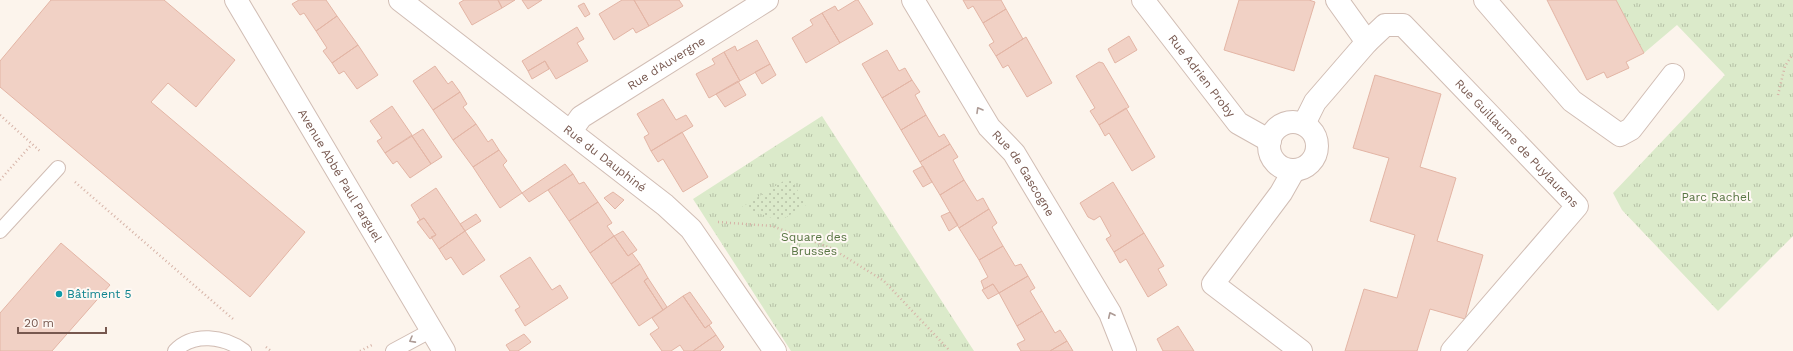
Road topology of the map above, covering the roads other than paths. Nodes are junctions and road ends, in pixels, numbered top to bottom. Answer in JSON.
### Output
{"nodes":[{"id":1,"x":236,"y":0,"type":"edge"},
{"id":2,"x":767,"y":0,"type":"edge"},
{"id":3,"x":913,"y":0,"type":"edge"},
{"id":4,"x":1143,"y":0,"type":"edge"},
{"id":5,"x":1337,"y":0,"type":"edge"},
{"id":6,"x":1485,"y":0,"type":"edge"},
{"id":7,"x":410,"y":3,"type":"edge"},
{"id":8,"x":1367,"y":42,"type":"junction"},
{"id":9,"x":1673,"y":75,"type":"dead end"},
{"id":10,"x":1304,"y":124,"type":"junction"},
{"id":11,"x":571,"y":131,"type":"junction"},
{"id":12,"x":1270,"y":141,"type":"junction"},
{"id":13,"x":58,"y":168,"type":"road end"},
{"id":14,"x":1294,"y":170,"type":"junction"},
{"id":15,"x":0,"y":231,"type":"edge"},
{"id":16,"x":432,"y":330,"type":"junction"},
{"id":17,"x":175,"y":351,"type":"edge"},
{"id":18,"x":244,"y":351,"type":"edge"},
{"id":19,"x":393,"y":351,"type":"edge"},
{"id":20,"x":444,"y":351,"type":"edge"},
{"id":21,"x":774,"y":351,"type":"edge"},
{"id":22,"x":1125,"y":351,"type":"edge"},
{"id":23,"x":1301,"y":351,"type":"edge"},
{"id":24,"x":1452,"y":351,"type":"edge"}],
"edges":[{"from":1,"to":16,"type":"street","name":"Avenue Abbé Paul Parguel"},
{"from":2,"to":11,"type":"street","name":"Rue d'Auvergne"},
{"from":22,"to":3,"type":"street","name":"Rue de Gascogne","one_way":true},
{"from":4,"to":12,"type":"street","name":"Rue Adrien Proby"},
{"from":5,"to":8,"type":"street"},
{"from":6,"to":9,"type":"street"},
{"from":7,"to":11,"type":"street","name":"Rue du Dauphiné"},
{"from":8,"to":10,"type":"street","name":"Rue Guillaume de Puylaurens"},
{"from":8,"to":24,"type":"street","name":"Rue Guillaume de Puylaurens"},
{"from":10,"to":12,"type":"street"},
{"from":10,"to":14,"type":"street"},
{"from":11,"to":21,"type":"street","name":"Rue du Dauphiné"},
{"from":12,"to":14,"type":"street"},
{"from":13,"to":15,"type":"lane"},
{"from":14,"to":23,"type":"street"},
{"from":16,"to":19,"type":"lane","one_way":true},
{"from":16,"to":20,"type":"street","name":"Avenue Abbé Paul Parguel"},
{"from":17,"to":18,"type":"lane"}]}
